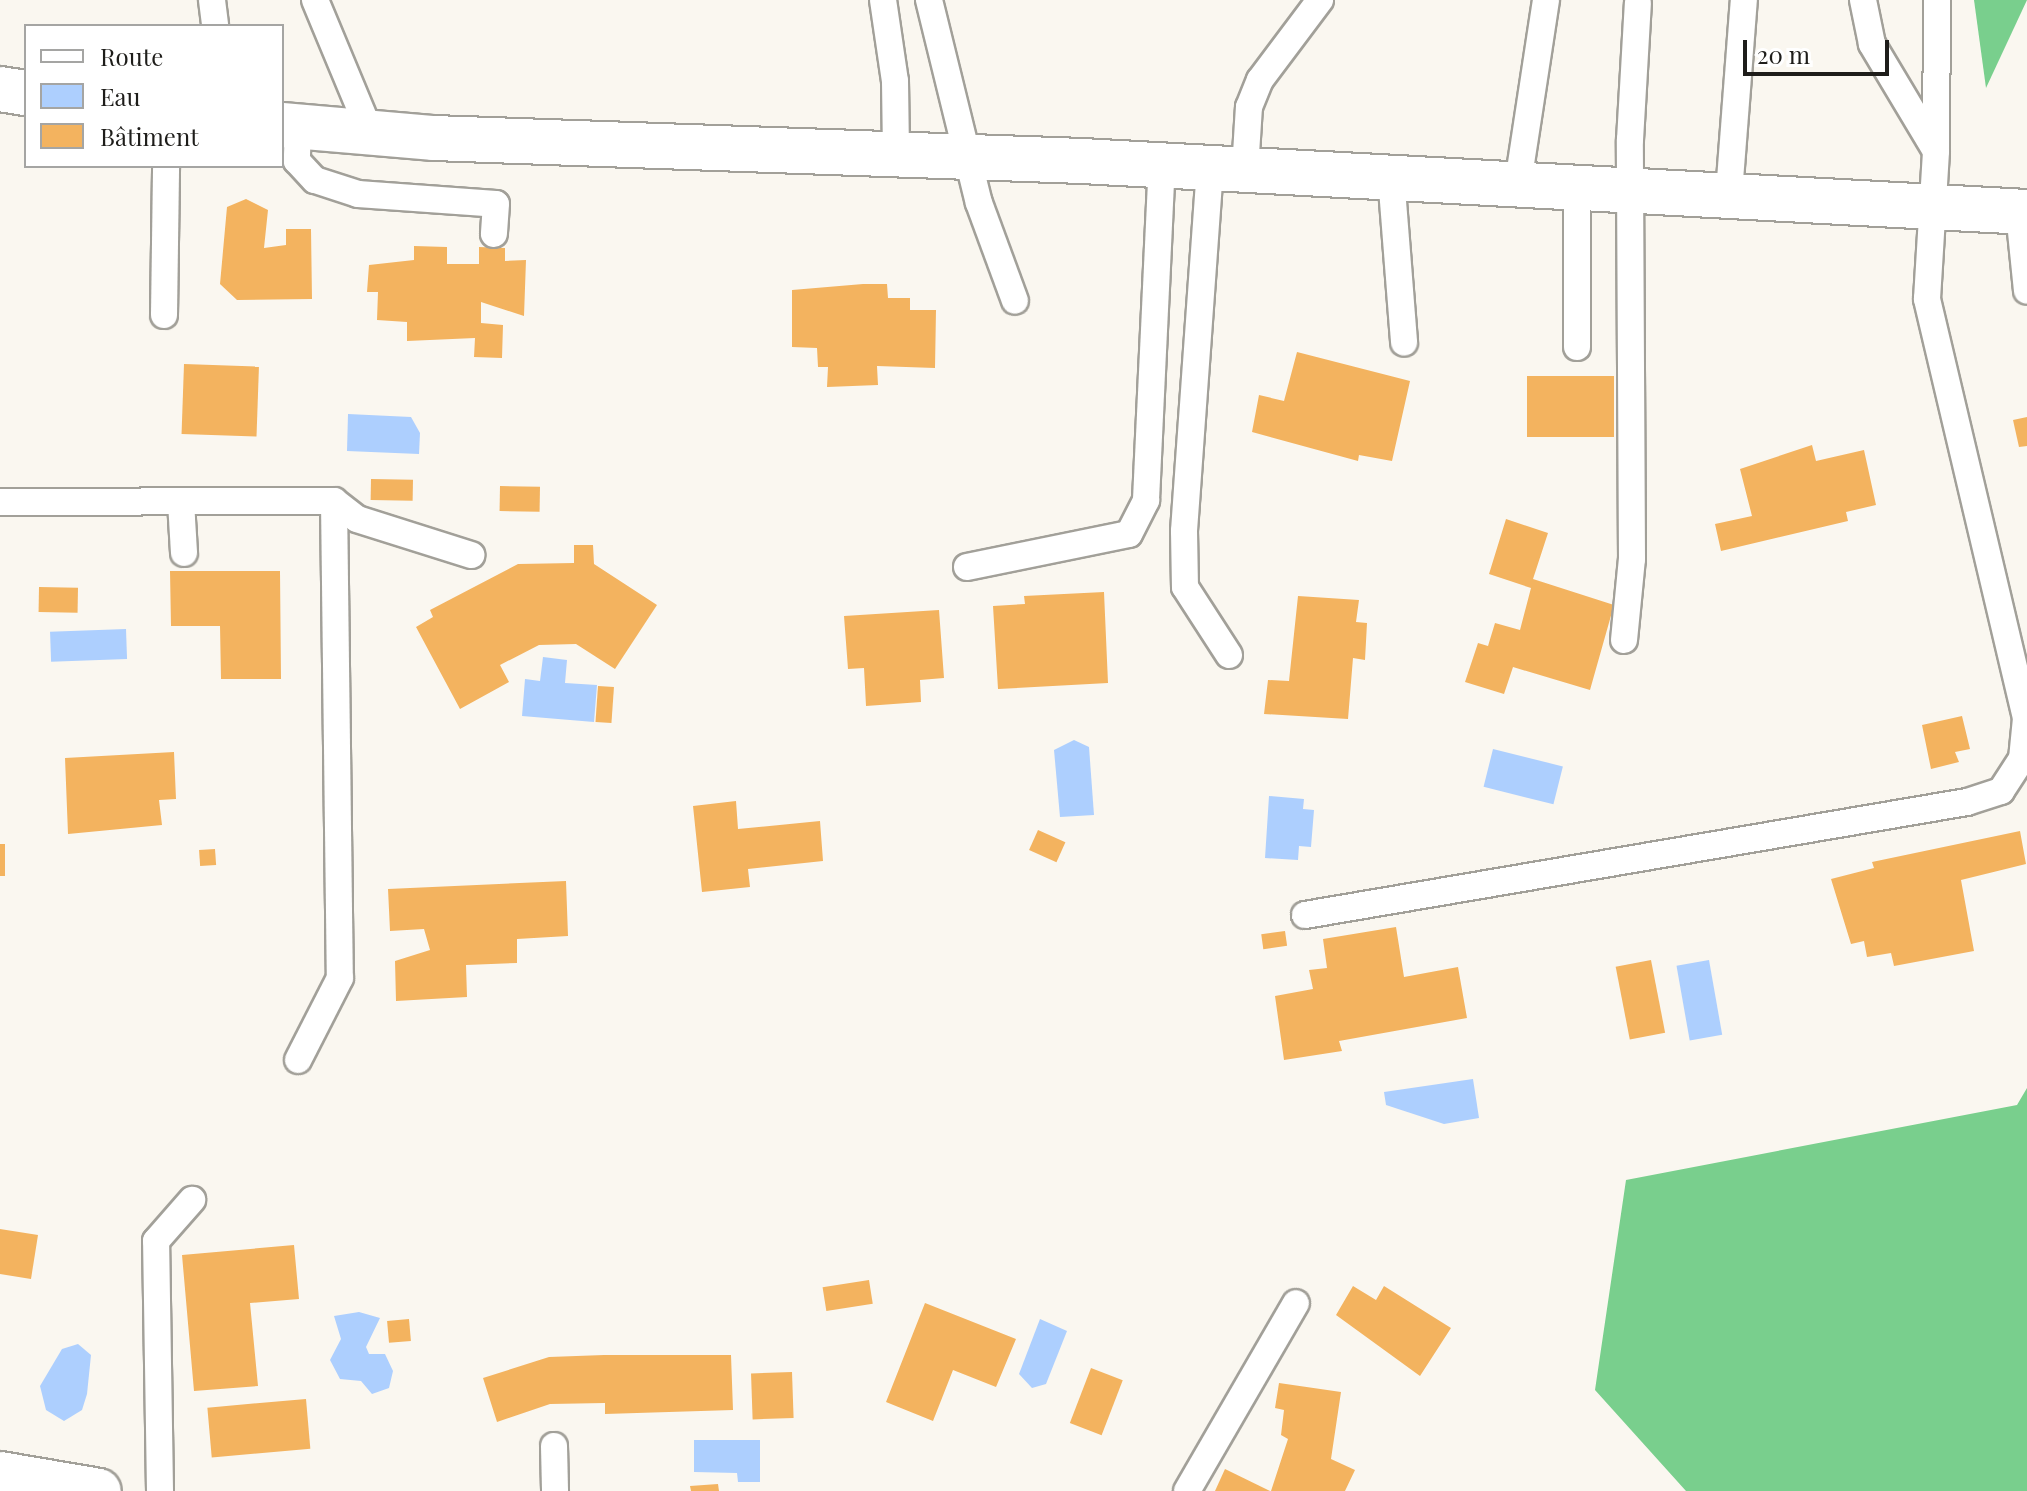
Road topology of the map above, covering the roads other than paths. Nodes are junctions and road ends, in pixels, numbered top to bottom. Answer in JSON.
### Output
{"nodes":[{"id":1,"x":212,"y":0,"type":"edge"},
{"id":2,"x":315,"y":0,"type":"edge"},
{"id":3,"x":883,"y":0,"type":"edge"},
{"id":4,"x":929,"y":0,"type":"edge"},
{"id":5,"x":1320,"y":0,"type":"edge"},
{"id":6,"x":1546,"y":0,"type":"edge"},
{"id":7,"x":1744,"y":0,"type":"edge"},
{"id":8,"x":1863,"y":0,"type":"edge"},
{"id":9,"x":1937,"y":0,"type":"edge"},
{"id":10,"x":1638,"y":3,"type":"dead end"},
{"id":11,"x":215,"y":24,"type":"edge"},
{"id":12,"x":0,"y":89,"type":"edge"},
{"id":13,"x":24,"y":93,"type":"edge"},
{"id":14,"x":290,"y":125,"type":"edge"},
{"id":15,"x":370,"y":132,"type":"junction"},
{"id":16,"x":1936,"y":151,"type":"junction"},
{"id":17,"x":896,"y":155,"type":"junction"},
{"id":18,"x":967,"y":157,"type":"junction"},
{"id":19,"x":1162,"y":166,"type":"junction"},
{"id":20,"x":166,"y":168,"type":"edge"},
{"id":21,"x":1228,"y":169,"type":"junction"},
{"id":22,"x":1391,"y":176,"type":"junction"},
{"id":23,"x":1518,"y":183,"type":"junction"},
{"id":24,"x":1577,"y":186,"type":"junction"},
{"id":25,"x":1633,"y":189,"type":"junction"},
{"id":26,"x":1729,"y":193,"type":"junction"},
{"id":27,"x":1937,"y":207,"type":"junction"},
{"id":28,"x":2023,"y":212,"type":"edge"},
{"id":29,"x":494,"y":234,"type":"dead end"},
{"id":30,"x":2027,"y":291,"type":"edge"},
{"id":31,"x":1015,"y":301,"type":"dead end"},
{"id":32,"x":164,"y":315,"type":"dead end"},
{"id":33,"x":1404,"y":342,"type":"dead end"},
{"id":34,"x":1577,"y":347,"type":"dead end"},
{"id":35,"x":334,"y":501,"type":"junction"},
{"id":36,"x":0,"y":502,"type":"edge"},
{"id":37,"x":181,"y":502,"type":"junction"},
{"id":38,"x":184,"y":553,"type":"dead end"},
{"id":39,"x":471,"y":555,"type":"dead end"},
{"id":40,"x":967,"y":567,"type":"dead end"},
{"id":41,"x":1624,"y":640,"type":"dead end"},
{"id":42,"x":1229,"y":655,"type":"dead end"},
{"id":43,"x":1305,"y":915,"type":"dead end"},
{"id":44,"x":298,"y":1060,"type":"dead end"},
{"id":45,"x":192,"y":1200,"type":"dead end"},
{"id":46,"x":1296,"y":1303,"type":"dead end"},
{"id":47,"x":554,"y":1446,"type":"dead end"},
{"id":48,"x":0,"y":1474,"type":"edge"},
{"id":49,"x":76,"y":1489,"type":"edge"},
{"id":50,"x":160,"y":1491,"type":"edge"},
{"id":51,"x":555,"y":1491,"type":"edge"},
{"id":52,"x":1187,"y":1491,"type":"edge"}],
"edges":[{"from":1,"to":11,"type":"lane"},
{"from":2,"to":15,"type":"lane"},
{"from":3,"to":17,"type":"lane"},
{"from":4,"to":18,"type":"lane"},
{"from":5,"to":21,"type":"lane"},
{"from":6,"to":23,"type":"lane"},
{"from":7,"to":26,"type":"lane"},
{"from":8,"to":16,"type":"lane"},
{"from":9,"to":16,"type":"lane"},
{"from":10,"to":25,"type":"lane"},
{"from":12,"to":13,"type":"street"},
{"from":14,"to":15,"type":"street"},
{"from":14,"to":29,"type":"lane"},
{"from":15,"to":17,"type":"street"},
{"from":16,"to":27,"type":"lane"},
{"from":17,"to":18,"type":"street"},
{"from":18,"to":19,"type":"street"},
{"from":18,"to":31,"type":"lane"},
{"from":19,"to":21,"type":"street"},
{"from":19,"to":40,"type":"lane"},
{"from":20,"to":32,"type":"lane"},
{"from":21,"to":22,"type":"street"},
{"from":21,"to":42,"type":"lane"},
{"from":22,"to":23,"type":"street"},
{"from":22,"to":33,"type":"lane"},
{"from":23,"to":24,"type":"street"},
{"from":24,"to":25,"type":"street"},
{"from":24,"to":34,"type":"lane"},
{"from":25,"to":26,"type":"street"},
{"from":25,"to":41,"type":"lane"},
{"from":26,"to":27,"type":"street"},
{"from":27,"to":28,"type":"street"},
{"from":27,"to":43,"type":"lane"},
{"from":28,"to":30,"type":"lane"},
{"from":35,"to":37,"type":"lane"},
{"from":35,"to":39,"type":"lane"},
{"from":35,"to":44,"type":"lane"},
{"from":36,"to":37,"type":"lane"},
{"from":37,"to":38,"type":"lane"},
{"from":45,"to":50,"type":"lane"},
{"from":46,"to":52,"type":"lane"},
{"from":47,"to":51,"type":"lane"},
{"from":48,"to":49,"type":"street"}]}
